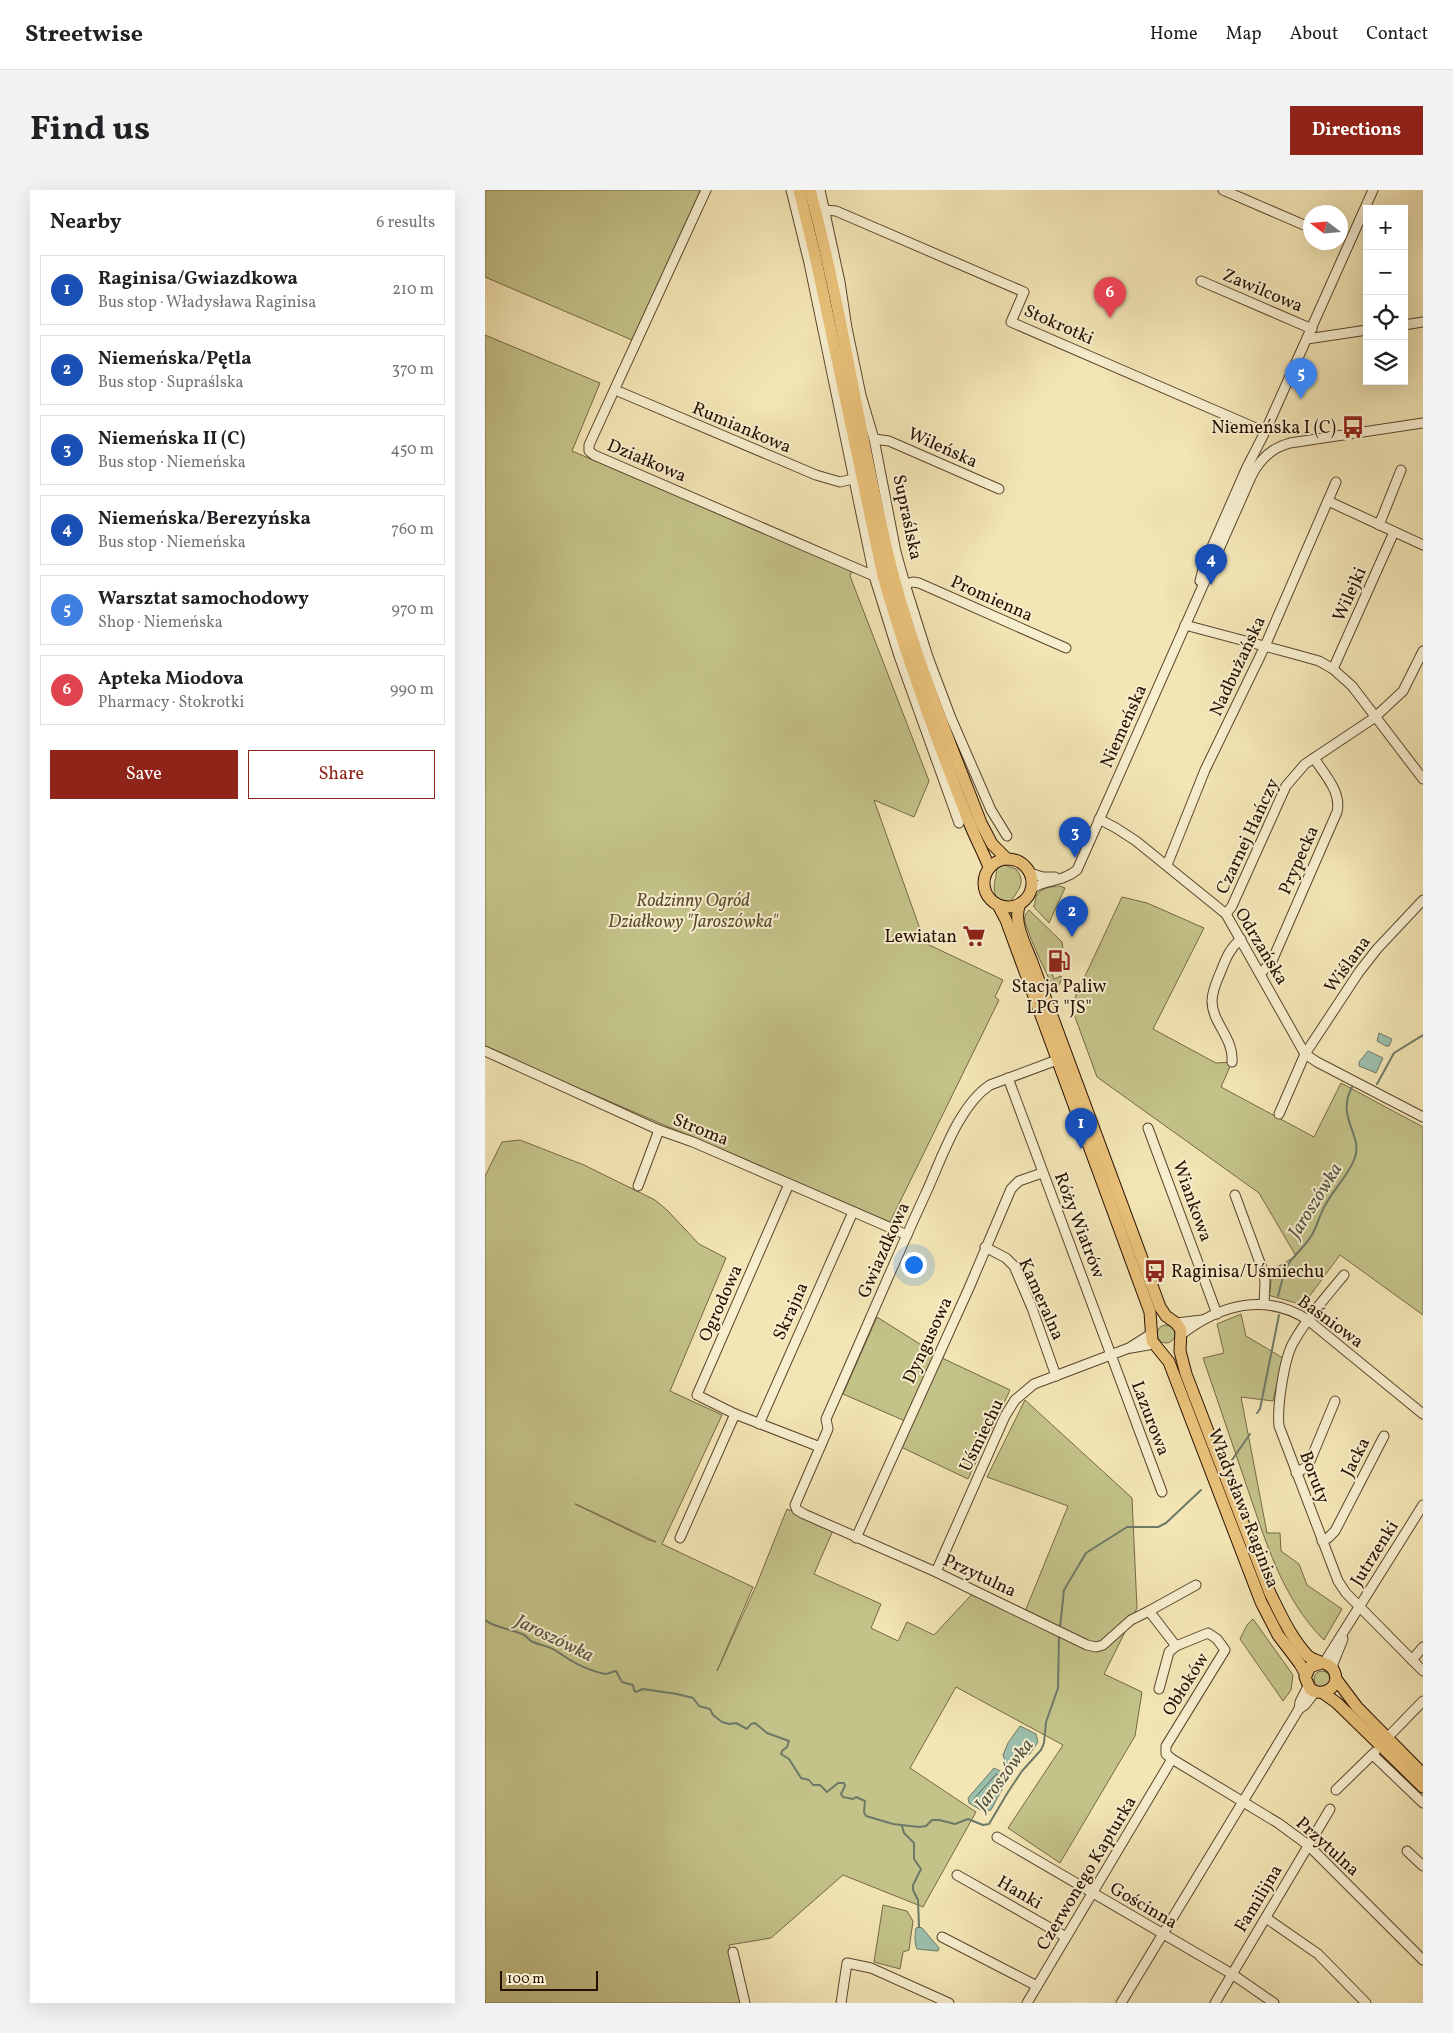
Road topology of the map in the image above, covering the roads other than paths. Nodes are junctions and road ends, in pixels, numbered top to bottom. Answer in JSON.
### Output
{"nodes":[{"id":1,"x":706,"y":190,"type":"edge"},
{"id":2,"x":791,"y":190,"type":"edge"},
{"id":3,"x":799,"y":190,"type":"edge"},
{"id":4,"x":810,"y":190,"type":"edge"},
{"id":5,"x":820,"y":190,"type":"edge"},
{"id":6,"x":1223,"y":190,"type":"edge"},
{"id":7,"x":1373,"y":190,"type":"edge"},
{"id":8,"x":825,"y":210,"type":"junction"},
{"id":9,"x":1303,"y":225,"type":"edge"},
{"id":10,"x":1348,"y":237,"type":"edge"},
{"id":11,"x":1342,"y":250,"type":"edge"},
{"id":12,"x":1201,"y":281,"type":"dead end"},
{"id":13,"x":1423,"y":322,"type":"edge"},
{"id":14,"x":1408,"y":324,"type":"edge"},
{"id":15,"x":1312,"y":329,"type":"junction"},
{"id":16,"x":1363,"y":331,"type":"edge"},
{"id":17,"x":1307,"y":339,"type":"junction"},
{"id":18,"x":620,"y":392,"type":"dead end"},
{"id":19,"x":1423,"y":423,"type":"edge"},
{"id":20,"x":1265,"y":432,"type":"junction"},
{"id":21,"x":873,"y":439,"type":"junction"},
{"id":22,"x":1401,"y":470,"type":"dead end"},
{"id":23,"x":853,"y":479,"type":"junction"},
{"id":24,"x":1336,"y":482,"type":"dead end"},
{"id":25,"x":999,"y":489,"type":"dead end"},
{"id":26,"x":1328,"y":501,"type":"junction"},
{"id":27,"x":1379,"y":524,"type":"junction"},
{"id":28,"x":1394,"y":532,"type":"junction"},
{"id":29,"x":1423,"y":544,"type":"edge"},
{"id":30,"x":874,"y":576,"type":"junction"},
{"id":31,"x":1205,"y":582,"type":"junction"},
{"id":32,"x":905,"y":584,"type":"junction"},
{"id":33,"x":1185,"y":625,"type":"junction"},
{"id":34,"x":1265,"y":646,"type":"junction"},
{"id":35,"x":1066,"y":648,"type":"dead end"},
{"id":36,"x":1423,"y":651,"type":"edge"},
{"id":37,"x":1333,"y":669,"type":"junction"},
{"id":38,"x":1374,"y":718,"type":"junction"},
{"id":39,"x":1314,"y":758,"type":"junction"},
{"id":40,"x":1423,"y":779,"type":"edge"},
{"id":41,"x":1099,"y":820,"type":"junction"},
{"id":42,"x":959,"y":823,"type":"dead end"},
{"id":43,"x":1007,"y":836,"type":"dead end"},
{"id":44,"x":1007,"y":858,"type":"junction"},
{"id":45,"x":1167,"y":865,"type":"junction"},
{"id":46,"x":989,"y":867,"type":"junction"},
{"id":47,"x":1030,"y":873,"type":"junction"},
{"id":48,"x":1065,"y":877,"type":"junction"},
{"id":49,"x":1031,"y":889,"type":"junction"},
{"id":50,"x":1423,"y":900,"type":"edge"},
{"id":51,"x":1020,"y":904,"type":"junction"},
{"id":52,"x":998,"y":905,"type":"junction"},
{"id":53,"x":1227,"y":914,"type":"junction"},
{"id":54,"x":1241,"y":939,"type":"junction"},
{"id":55,"x":1261,"y":973,"type":"junction"},
{"id":56,"x":1305,"y":1054,"type":"junction"},
{"id":57,"x":486,"y":1055,"type":"edge"},
{"id":58,"x":1057,"y":1060,"type":"junction"},
{"id":59,"x":1232,"y":1062,"type":"dead end"},
{"id":60,"x":1008,"y":1078,"type":"junction"},
{"id":61,"x":1279,"y":1114,"type":"dead end"},
{"id":62,"x":1423,"y":1117,"type":"edge"},
{"id":63,"x":1148,"y":1128,"type":"dead end"},
{"id":64,"x":659,"y":1130,"type":"junction"},
{"id":65,"x":1042,"y":1173,"type":"junction"},
{"id":66,"x":789,"y":1184,"type":"junction"},
{"id":67,"x":638,"y":1186,"type":"dead end"},
{"id":68,"x":1235,"y":1195,"type":"dead end"},
{"id":69,"x":853,"y":1212,"type":"junction"},
{"id":70,"x":907,"y":1234,"type":"junction"},
{"id":71,"x":985,"y":1247,"type":"junction"},
{"id":72,"x":1344,"y":1275,"type":"dead end"},
{"id":73,"x":1264,"y":1304,"type":"junction"},
{"id":74,"x":1217,"y":1314,"type":"junction"},
{"id":75,"x":1205,"y":1319,"type":"junction"},
{"id":76,"x":1308,"y":1320,"type":"junction"},
{"id":77,"x":1173,"y":1321,"type":"junction"},
{"id":78,"x":1181,"y":1337,"type":"junction"},
{"id":79,"x":1154,"y":1339,"type":"junction"},
{"id":80,"x":1110,"y":1355,"type":"junction"},
{"id":81,"x":1056,"y":1376,"type":"junction"},
{"id":82,"x":1335,"y":1401,"type":"dead end"},
{"id":83,"x":735,"y":1414,"type":"junction"},
{"id":84,"x":1423,"y":1414,"type":"edge"},
{"id":85,"x":759,"y":1424,"type":"junction"},
{"id":86,"x":1384,"y":1436,"type":"dead end"},
{"id":87,"x":820,"y":1447,"type":"junction"},
{"id":88,"x":1296,"y":1473,"type":"junction"},
{"id":89,"x":1162,"y":1492,"type":"dead end"},
{"id":90,"x":795,"y":1502,"type":"joint"},
{"id":91,"x":1423,"y":1505,"type":"edge"},
{"id":92,"x":680,"y":1538,"type":"dead end"},
{"id":93,"x":856,"y":1538,"type":"junction"},
{"id":94,"x":1322,"y":1541,"type":"junction"},
{"id":95,"x":936,"y":1572,"type":"junction"},
{"id":96,"x":1196,"y":1585,"type":"dead end"},
{"id":97,"x":1359,"y":1607,"type":"junction"},
{"id":98,"x":1149,"y":1611,"type":"junction"},
{"id":99,"x":1176,"y":1646,"type":"junction"},
{"id":100,"x":1423,"y":1647,"type":"edge"},
{"id":101,"x":1412,"y":1660,"type":"junction"},
{"id":102,"x":1328,"y":1668,"type":"junction"},
{"id":103,"x":1423,"y":1671,"type":"edge"},
{"id":104,"x":1313,"y":1687,"type":"junction"},
{"id":105,"x":1159,"y":1689,"type":"dead end"},
{"id":106,"x":1423,"y":1701,"type":"edge"},
{"id":107,"x":1383,"y":1741,"type":"junction"},
{"id":108,"x":1373,"y":1754,"type":"junction"},
{"id":109,"x":1172,"y":1760,"type":"junction"},
{"id":110,"x":1423,"y":1774,"type":"edge"},
{"id":111,"x":1423,"y":1787,"type":"edge"},
{"id":112,"x":1336,"y":1790,"type":"dead end"},
{"id":113,"x":1241,"y":1801,"type":"junction"},
{"id":114,"x":1423,"y":1803,"type":"edge"},
{"id":115,"x":1330,"y":1809,"type":"dead end"},
{"id":116,"x":997,"y":1837,"type":"dead end"},
{"id":117,"x":1308,"y":1845,"type":"junction"},
{"id":118,"x":1407,"y":1851,"type":"dead end"},
{"id":119,"x":1423,"y":1866,"type":"edge"},
{"id":120,"x":957,"y":1876,"type":"dead end"},
{"id":121,"x":1093,"y":1894,"type":"junction"},
{"id":122,"x":1266,"y":1918,"type":"junction"},
{"id":123,"x":1163,"y":1934,"type":"junction"},
{"id":124,"x":943,"y":1937,"type":"dead end"},
{"id":125,"x":1066,"y":1938,"type":"junction"},
{"id":126,"x":733,"y":1952,"type":"dead end"},
{"id":127,"x":1423,"y":1960,"type":"edge"},
{"id":128,"x":1232,"y":1974,"type":"junction"},
{"id":129,"x":1037,"y":1986,"type":"junction"},
{"id":130,"x":745,"y":2003,"type":"edge"},
{"id":131,"x":841,"y":2003,"type":"edge"},
{"id":132,"x":949,"y":2003,"type":"edge"},
{"id":133,"x":1027,"y":2003,"type":"edge"},
{"id":134,"x":1121,"y":2003,"type":"edge"},
{"id":135,"x":1215,"y":2003,"type":"edge"},
{"id":136,"x":1274,"y":2003,"type":"edge"},
{"id":137,"x":1366,"y":2003,"type":"edge"}],
"edges":[{"from":1,"to":30,"type":"street","name":"Działkowa"},
{"from":2,"to":23,"type":"street"},
{"from":3,"to":46,"type":"main road"},
{"from":4,"to":44,"type":"main road"},
{"from":5,"to":8,"type":"street","name":"Supraślska"},
{"from":6,"to":9,"type":"street"},
{"from":7,"to":10,"type":"street","name":"Niemeńska"},
{"from":8,"to":20,"type":"street","name":"Stokrotki"},
{"from":8,"to":21,"type":"street","name":"Supraślska"},
{"from":11,"to":15,"type":"street","name":"Niemeńska"},
{"from":12,"to":15,"type":"street","name":"Zawilcowa"},
{"from":13,"to":14,"type":"street"},
{"from":15,"to":17,"type":"street","name":"Niemeńska"},
{"from":16,"to":17,"type":"street"},
{"from":17,"to":20,"type":"street","name":"Niemeńska"},
{"from":18,"to":23,"type":"street","name":"Rumiankowa"},
{"from":19,"to":31,"type":"street","name":"Niemeńska"},
{"from":20,"to":31,"type":"street","name":"Niemeńska"},
{"from":21,"to":25,"type":"street","name":"Wileńska"},
{"from":21,"to":32,"type":"street","name":"Supraślska"},
{"from":22,"to":27,"type":"street"},
{"from":23,"to":30,"type":"street"},
{"from":24,"to":26,"type":"street","name":"Nadbużańska"},
{"from":26,"to":27,"type":"street"},
{"from":26,"to":34,"type":"street","name":"Nadbużańska"},
{"from":27,"to":28,"type":"street"},
{"from":28,"to":29,"type":"street"},
{"from":28,"to":37,"type":"street","name":"Wilejki"},
{"from":30,"to":42,"type":"street"},
{"from":31,"to":33,"type":"street","name":"Niemeńska"},
{"from":32,"to":35,"type":"street","name":"Promienna"},
{"from":32,"to":43,"type":"street","name":"Supraślska"},
{"from":33,"to":34,"type":"street"},
{"from":33,"to":41,"type":"street","name":"Niemeńska"},
{"from":34,"to":37,"type":"street"},
{"from":34,"to":45,"type":"street","name":"Nadbużańska"},
{"from":36,"to":38,"type":"street","name":"Czarnej Hańczy"},
{"from":37,"to":38,"type":"street"},
{"from":38,"to":39,"type":"street","name":"Czarnej Hańczy"},
{"from":38,"to":40,"type":"street"},
{"from":39,"to":53,"type":"street","name":"Czarnej Hańczy"},
{"from":39,"to":55,"type":"street","name":"Prypecka"},
{"from":41,"to":45,"type":"street","name":"Odrzańska"},
{"from":41,"to":48,"type":"street","name":"Niemeńska"},
{"from":44,"to":46,"type":"main road"},
{"from":44,"to":47,"type":"main road"},
{"from":45,"to":53,"type":"street","name":"Odrzańska"},
{"from":46,"to":52,"type":"main road"},
{"from":47,"to":48,"type":"street"},
{"from":47,"to":49,"type":"main road"},
{"from":48,"to":49,"type":"street","name":"Niemeńska"},
{"from":49,"to":51,"type":"main road"},
{"from":50,"to":56,"type":"street","name":"Wiślana"},
{"from":51,"to":52,"type":"main road"},
{"from":51,"to":77,"type":"main road"},
{"from":52,"to":58,"type":"main road","name":"Władysława Raginisa"},
{"from":53,"to":54,"type":"street","name":"Odrzańska"},
{"from":54,"to":55,"type":"street","name":"Odrzańska"},
{"from":54,"to":59,"type":"street"},
{"from":55,"to":56,"type":"street","name":"Odrzańska"},
{"from":56,"to":61,"type":"street"},
{"from":56,"to":62,"type":"street"},
{"from":57,"to":64,"type":"street","name":"Stroma"},
{"from":58,"to":60,"type":"street","name":"Gwiazdkowa"},
{"from":58,"to":79,"type":"main road","name":"Władysława Raginisa"},
{"from":60,"to":65,"type":"street","name":"Róży Wiatrów"},
{"from":60,"to":70,"type":"street","name":"Gwiazdkowa"},
{"from":63,"to":74,"type":"street","name":"Wiankowa"},
{"from":64,"to":66,"type":"street","name":"Stroma"},
{"from":64,"to":67,"type":"street"},
{"from":65,"to":71,"type":"street","name":"Dyngusowa"},
{"from":65,"to":80,"type":"street","name":"Róży Wiatrów"},
{"from":66,"to":69,"type":"street","name":"Stroma"},
{"from":66,"to":83,"type":"street","name":"Ogrodowa"},
{"from":68,"to":73,"type":"street"},
{"from":69,"to":70,"type":"street","name":"Stroma"},
{"from":69,"to":85,"type":"street","name":"Skrajna"},
{"from":70,"to":87,"type":"street","name":"Gwiazdkowa"},
{"from":71,"to":81,"type":"street","name":"Kameralna"},
{"from":71,"to":93,"type":"street","name":"Dyngusowa"},
{"from":72,"to":76,"type":"street","name":"Boruty"},
{"from":73,"to":74,"type":"street","name":"Baśniowa"},
{"from":73,"to":76,"type":"street","name":"Baśniowa"},
{"from":74,"to":75,"type":"street","name":"Baśniowa"},
{"from":75,"to":77,"type":"street","name":"Baśniowa"},
{"from":75,"to":78,"type":"street","name":"Baśniowa"},
{"from":76,"to":84,"type":"street","name":"Baśniowa"},
{"from":76,"to":88,"type":"street","name":"Boruty"},
{"from":77,"to":78,"type":"main road"},
{"from":77,"to":79,"type":"main road"},
{"from":78,"to":79,"type":"main road"},
{"from":78,"to":102,"type":"main road","name":"Władysława Raginisa"},
{"from":79,"to":80,"type":"street","name":"Uśmiechu"},
{"from":79,"to":104,"type":"main road","name":"Władysława Raginisa"},
{"from":80,"to":81,"type":"street","name":"Uśmiechu"},
{"from":80,"to":89,"type":"street","name":"Lazurowa"},
{"from":81,"to":95,"type":"street","name":"Uśmiechu"},
{"from":82,"to":88,"type":"street"},
{"from":83,"to":85,"type":"street","name":"Ogrodowa"},
{"from":83,"to":92,"type":"street"},
{"from":85,"to":87,"type":"street","name":"Ogrodowa"},
{"from":86,"to":94,"type":"street","name":"Jacka"},
{"from":87,"to":90,"type":"street","name":"Gwiazdkowa"},
{"from":88,"to":94,"type":"street","name":"Boruty"},
{"from":90,"to":93,"type":"street","name":"Przytulna"},
{"from":91,"to":97,"type":"street","name":"Jutrzenki"},
{"from":93,"to":95,"type":"street","name":"Przytulna"},
{"from":94,"to":97,"type":"street","name":"Boruty"},
{"from":95,"to":98,"type":"street","name":"Przytulna"},
{"from":96,"to":98,"type":"street"},
{"from":97,"to":101,"type":"street","name":"Boruty"},
{"from":97,"to":102,"type":"street","name":"Jutrzenki"},
{"from":98,"to":99,"type":"street","name":"Obłoków"},
{"from":99,"to":105,"type":"street","name":"Obłoków"},
{"from":99,"to":109,"type":"street","name":"Obłoków"},
{"from":100,"to":101,"type":"street"},
{"from":101,"to":103,"type":"street","name":"Boruty"},
{"from":102,"to":104,"type":"main road"},
{"from":102,"to":104,"type":"main road"},
{"from":102,"to":107,"type":"main road","name":"Władysława Raginisa"},
{"from":104,"to":107,"type":"main road","name":"Władysława Raginisa"},
{"from":104,"to":113,"type":"street"},
{"from":106,"to":107,"type":"street"},
{"from":107,"to":108,"type":"street"},
{"from":107,"to":110,"type":"main road","name":"Władysława Raginisa"},
{"from":107,"to":111,"type":"main road","name":"Władysława Raginisa"},
{"from":108,"to":112,"type":"street"},
{"from":108,"to":114,"type":"street"},
{"from":109,"to":113,"type":"street","name":"Przytulna"},
{"from":109,"to":121,"type":"street","name":"Czerwonego Kapturka"},
{"from":113,"to":117,"type":"street","name":"Przytulna"},
{"from":113,"to":123,"type":"street"},
{"from":115,"to":117,"type":"street","name":"Familijna"},
{"from":116,"to":121,"type":"street","name":"Gościnna"},
{"from":117,"to":122,"type":"street","name":"Familijna"},
{"from":117,"to":127,"type":"street","name":"Przytulna"},
{"from":118,"to":119,"type":"street"},
{"from":120,"to":125,"type":"street","name":"Hanki"},
{"from":121,"to":123,"type":"street","name":"Gościnna"},
{"from":121,"to":125,"type":"street","name":"Czerwonego Kapturka"},
{"from":122,"to":128,"type":"street","name":"Familijna"},
{"from":122,"to":137,"type":"street"},
{"from":123,"to":128,"type":"street","name":"Gościnna"},
{"from":123,"to":134,"type":"street"},
{"from":124,"to":129,"type":"street"},
{"from":125,"to":129,"type":"street","name":"Czerwonego Kapturka"},
{"from":126,"to":130,"type":"street"},
{"from":128,"to":135,"type":"street","name":"Familijna"},
{"from":128,"to":136,"type":"street","name":"Gościnna"},
{"from":129,"to":133,"type":"street","name":"Czerwonego Kapturka"},
{"from":131,"to":132,"type":"street"}]}
